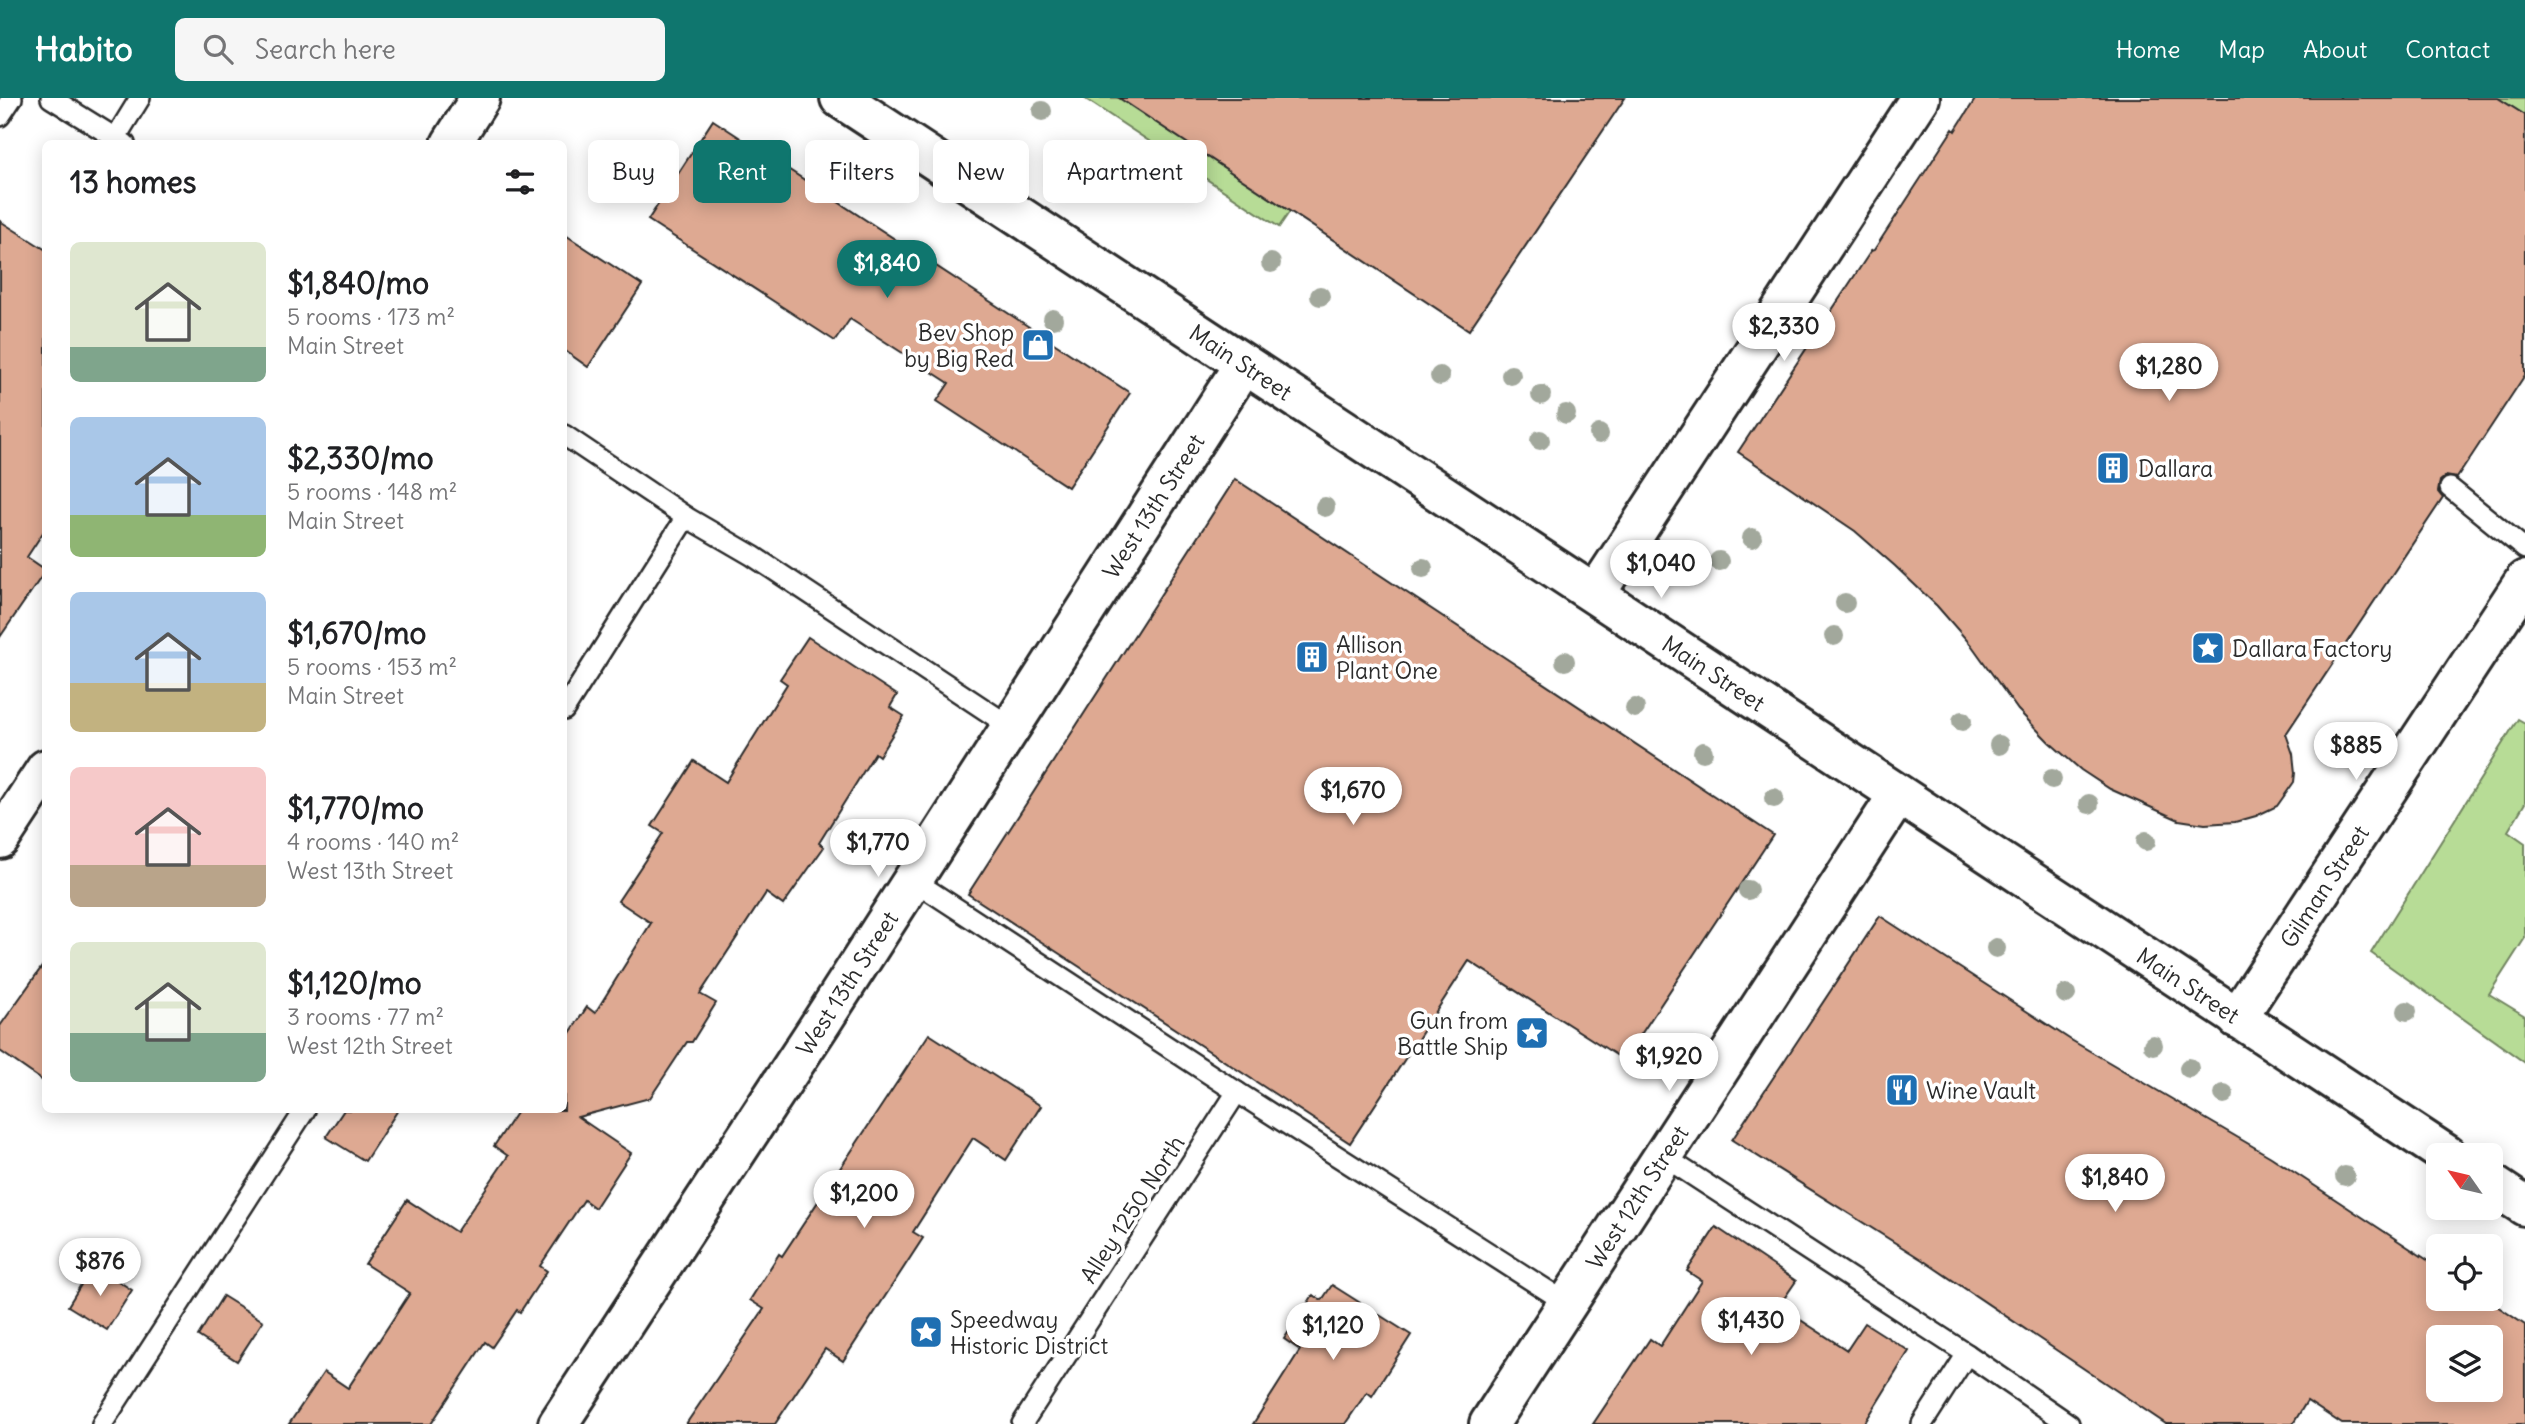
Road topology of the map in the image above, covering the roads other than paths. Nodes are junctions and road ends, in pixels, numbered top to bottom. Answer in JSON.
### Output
{"nodes":[{"id":1,"x":12,"y":98,"type":"edge"},
{"id":2,"x":51,"y":98,"type":"edge"},
{"id":3,"x":140,"y":98,"type":"edge"},
{"id":4,"x":480,"y":98,"type":"edge"},
{"id":5,"x":1920,"y":98,"type":"edge"},
{"id":6,"x":846,"y":99,"type":"edge"},
{"id":7,"x":0,"y":116,"type":"edge"},
{"id":8,"x":120,"y":140,"type":"edge"},
{"id":9,"x":454,"y":140,"type":"edge"},
{"id":10,"x":1244,"y":364,"type":"junction"},
{"id":11,"x":567,"y":437,"type":"edge"},
{"id":12,"x":2450,"y":488,"type":"dead end"},
{"id":13,"x":686,"y":517,"type":"junction"},
{"id":14,"x":2525,"y":549,"type":"edge"},
{"id":15,"x":2525,"y":580,"type":"edge"},
{"id":16,"x":1596,"y":593,"type":"junction"},
{"id":17,"x":567,"y":705,"type":"edge"},
{"id":18,"x":1011,"y":727,"type":"junction"},
{"id":19,"x":42,"y":775,"type":"edge"},
{"id":20,"x":1898,"y":795,"type":"junction"},
{"id":21,"x":0,"y":839,"type":"edge"},
{"id":22,"x":913,"y":880,"type":"junction"},
{"id":23,"x":2237,"y":1018,"type":"junction"},
{"id":24,"x":1237,"y":1092,"type":"junction"},
{"id":25,"x":303,"y":1113,"type":"edge"},
{"id":26,"x":2429,"y":1143,"type":"edge"},
{"id":27,"x":1663,"y":1156,"type":"junction"},
{"id":28,"x":2503,"y":1192,"type":"edge"},
{"id":29,"x":2525,"y":1206,"type":"edge"},
{"id":30,"x":1567,"y":1303,"type":"junction"},
{"id":31,"x":1967,"y":1354,"type":"junction"},
{"id":32,"x":102,"y":1424,"type":"edge"},
{"id":33,"x":558,"y":1424,"type":"edge"},
{"id":34,"x":1022,"y":1424,"type":"edge"},
{"id":35,"x":1489,"y":1424,"type":"edge"},
{"id":36,"x":1922,"y":1424,"type":"edge"},
{"id":37,"x":2069,"y":1424,"type":"edge"}],
"edges":[{"from":1,"to":7,"type":"lane"},
{"from":2,"to":8,"type":"lane"},
{"from":3,"to":8,"type":"lane"},
{"from":4,"to":9,"type":"street"},
{"from":5,"to":16,"type":"street"},
{"from":6,"to":10,"type":"street","name":"Main Street"},
{"from":10,"to":16,"type":"street","name":"Main Street"},
{"from":10,"to":18,"type":"street","name":"West 13th Street"},
{"from":11,"to":13,"type":"lane"},
{"from":12,"to":14,"type":"lane"},
{"from":13,"to":17,"type":"lane"},
{"from":13,"to":18,"type":"lane"},
{"from":15,"to":23,"type":"street","name":"Gilman Street"},
{"from":16,"to":20,"type":"street","name":"Main Street"},
{"from":18,"to":22,"type":"street","name":"West 13th Street"},
{"from":19,"to":21,"type":"street"},
{"from":20,"to":23,"type":"street","name":"Main Street"},
{"from":20,"to":27,"type":"street","name":"West 12th Street"},
{"from":22,"to":24,"type":"lane"},
{"from":22,"to":33,"type":"street","name":"West 13th Street"},
{"from":23,"to":26,"type":"street","name":"Main Street"},
{"from":24,"to":30,"type":"lane"},
{"from":24,"to":34,"type":"lane","name":"Alley 1250 North"},
{"from":25,"to":32,"type":"lane"},
{"from":27,"to":30,"type":"street","name":"West 12th Street"},
{"from":27,"to":31,"type":"lane"},
{"from":28,"to":29,"type":"street"},
{"from":30,"to":35,"type":"street","name":"West 12th Street"},
{"from":31,"to":36,"type":"lane"},
{"from":31,"to":37,"type":"lane"}]}
